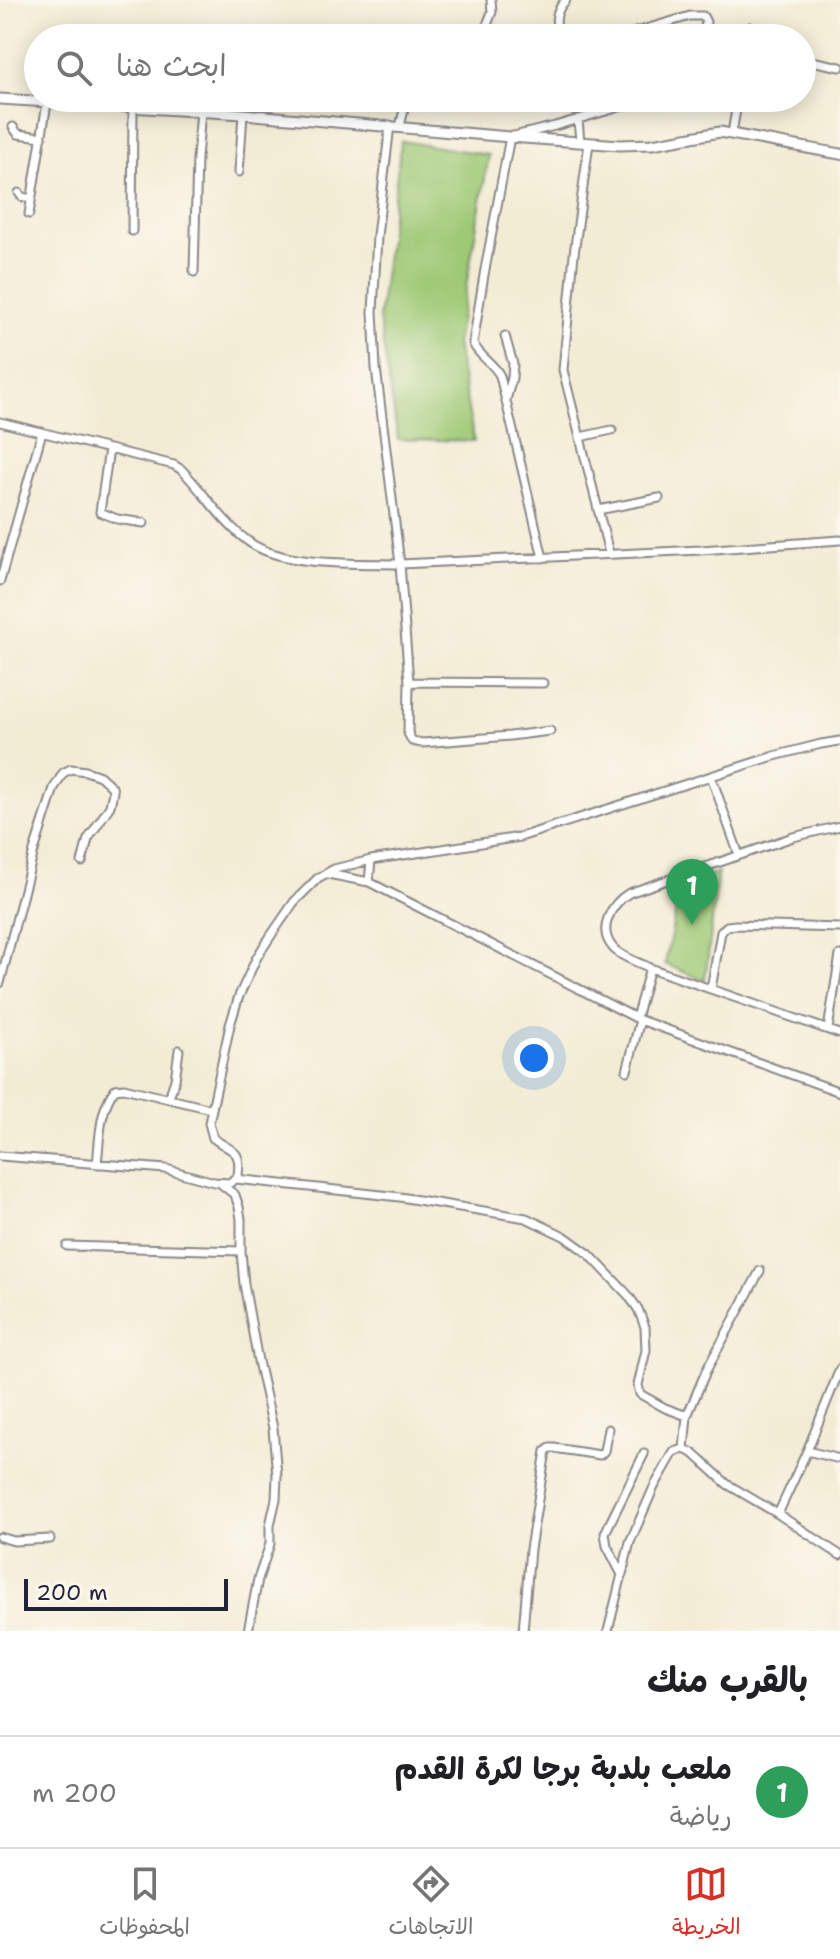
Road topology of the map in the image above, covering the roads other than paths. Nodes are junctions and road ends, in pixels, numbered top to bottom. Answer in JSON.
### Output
{"nodes":[{"id":1,"x":491,"y":0,"type":"edge"},
{"id":2,"x":566,"y":0,"type":"edge"},
{"id":3,"x":487,"y":24,"type":"edge"},
{"id":4,"x":557,"y":24,"type":"edge"},
{"id":5,"x":663,"y":24,"type":"edge"},
{"id":6,"x":706,"y":24,"type":"edge"},
{"id":7,"x":816,"y":62,"type":"edge"},
{"id":8,"x":840,"y":67,"type":"edge"},
{"id":9,"x":0,"y":99,"type":"edge"},
{"id":10,"x":24,"y":101,"type":"edge"},
{"id":11,"x":46,"y":112,"type":"edge"},
{"id":12,"x":133,"y":112,"type":"edge"},
{"id":13,"x":201,"y":112,"type":"edge"},
{"id":14,"x":215,"y":112,"type":"edge"},
{"id":15,"x":401,"y":112,"type":"edge"},
{"id":16,"x":602,"y":112,"type":"edge"},
{"id":17,"x":736,"y":112,"type":"edge"},
{"id":18,"x":243,"y":114,"type":"junction"},
{"id":19,"x":578,"y":119,"type":"junction"},
{"id":20,"x":395,"y":126,"type":"junction"},
{"id":21,"x":13,"y":127,"type":"dead end"},
{"id":22,"x":732,"y":133,"type":"junction"},
{"id":23,"x":42,"y":137,"type":"junction"},
{"id":24,"x":510,"y":137,"type":"junction"},
{"id":25,"x":584,"y":142,"type":"junction"},
{"id":26,"x":840,"y":154,"type":"edge"},
{"id":27,"x":239,"y":172,"type":"dead end"},
{"id":28,"x":19,"y":193,"type":"dead end"},
{"id":29,"x":31,"y":199,"type":"junction"},
{"id":30,"x":29,"y":214,"type":"dead end"},
{"id":31,"x":132,"y":231,"type":"dead end"},
{"id":32,"x":194,"y":272,"type":"dead end"},
{"id":33,"x":505,"y":336,"type":"dead end"},
{"id":34,"x":506,"y":406,"type":"junction"},
{"id":35,"x":0,"y":422,"type":"edge"},
{"id":36,"x":612,"y":430,"type":"dead end"},
{"id":37,"x":42,"y":432,"type":"junction"},
{"id":38,"x":580,"y":437,"type":"junction"},
{"id":39,"x":109,"y":449,"type":"junction"},
{"id":40,"x":659,"y":498,"type":"dead end"},
{"id":41,"x":598,"y":510,"type":"junction"},
{"id":42,"x":144,"y":523,"type":"dead end"},
{"id":43,"x":840,"y":540,"type":"edge"},
{"id":44,"x":609,"y":553,"type":"junction"},
{"id":45,"x":543,"y":558,"type":"junction"},
{"id":46,"x":400,"y":564,"type":"junction"},
{"id":47,"x":0,"y":581,"type":"edge"},
{"id":48,"x":409,"y":682,"type":"junction"},
{"id":49,"x":543,"y":683,"type":"dead end"},
{"id":50,"x":550,"y":731,"type":"dead end"},
{"id":51,"x":840,"y":741,"type":"edge"},
{"id":52,"x":711,"y":776,"type":"junction"},
{"id":53,"x":840,"y":826,"type":"edge"},
{"id":54,"x":739,"y":855,"type":"junction"},
{"id":55,"x":371,"y":860,"type":"junction"},
{"id":56,"x":82,"y":862,"type":"dead end"},
{"id":57,"x":328,"y":874,"type":"junction"},
{"id":58,"x":369,"y":882,"type":"junction"},
{"id":59,"x":840,"y":928,"type":"edge"},
{"id":60,"x":840,"y":955,"type":"edge"},
{"id":61,"x":650,"y":968,"type":"junction"},
{"id":62,"x":0,"y":983,"type":"edge"},
{"id":63,"x":711,"y":989,"type":"junction"},
{"id":64,"x":638,"y":1019,"type":"junction"},
{"id":65,"x":828,"y":1029,"type":"junction"},
{"id":66,"x":840,"y":1034,"type":"edge"},
{"id":67,"x":179,"y":1050,"type":"dead end"},
{"id":68,"x":627,"y":1071,"type":"dead end"},
{"id":69,"x":840,"y":1092,"type":"edge"},
{"id":70,"x":169,"y":1097,"type":"junction"},
{"id":71,"x":211,"y":1109,"type":"junction"},
{"id":72,"x":0,"y":1156,"type":"edge"},
{"id":73,"x":97,"y":1164,"type":"junction"},
{"id":74,"x":236,"y":1179,"type":"junction"},
{"id":75,"x":220,"y":1183,"type":"junction"},
{"id":76,"x":67,"y":1246,"type":"dead end"},
{"id":77,"x":241,"y":1251,"type":"junction"},
{"id":78,"x":760,"y":1271,"type":"dead end"},
{"id":79,"x":840,"y":1369,"type":"edge"},
{"id":80,"x":687,"y":1416,"type":"junction"},
{"id":81,"x":608,"y":1429,"type":"dead end"},
{"id":82,"x":684,"y":1449,"type":"junction"},
{"id":83,"x":807,"y":1451,"type":"junction"},
{"id":84,"x":644,"y":1454,"type":"dead end"},
{"id":85,"x":840,"y":1459,"type":"edge"},
{"id":86,"x":778,"y":1514,"type":"junction"},
{"id":87,"x":0,"y":1537,"type":"edge"},
{"id":88,"x":50,"y":1539,"type":"dead end"},
{"id":89,"x":840,"y":1555,"type":"edge"},
{"id":90,"x":621,"y":1573,"type":"junction"},
{"id":91,"x":248,"y":1631,"type":"edge"},
{"id":92,"x":523,"y":1631,"type":"edge"},
{"id":93,"x":608,"y":1631,"type":"edge"}],
"edges":[{"from":1,"to":3,"type":"street"},
{"from":2,"to":4,"type":"street"},
{"from":5,"to":6,"type":"street"},
{"from":7,"to":8,"type":"street"},
{"from":9,"to":10,"type":"main road"},
{"from":11,"to":23,"type":"street"},
{"from":12,"to":31,"type":"street"},
{"from":13,"to":32,"type":"street"},
{"from":14,"to":18,"type":"main road"},
{"from":15,"to":20,"type":"street"},
{"from":16,"to":19,"type":"street"},
{"from":17,"to":22,"type":"street"},
{"from":18,"to":20,"type":"main road"},
{"from":18,"to":27,"type":"street"},
{"from":19,"to":24,"type":"street"},
{"from":19,"to":25,"type":"street"},
{"from":20,"to":24,"type":"main road"},
{"from":20,"to":46,"type":"street"},
{"from":21,"to":23,"type":"street"},
{"from":22,"to":25,"type":"main road"},
{"from":22,"to":26,"type":"main road"},
{"from":23,"to":29,"type":"street"},
{"from":24,"to":25,"type":"main road"},
{"from":24,"to":34,"type":"street"},
{"from":25,"to":38,"type":"street"},
{"from":28,"to":29,"type":"street"},
{"from":29,"to":30,"type":"street"},
{"from":33,"to":34,"type":"street"},
{"from":34,"to":45,"type":"street"},
{"from":35,"to":37,"type":"street"},
{"from":36,"to":38,"type":"street"},
{"from":37,"to":39,"type":"street"},
{"from":37,"to":47,"type":"street"},
{"from":38,"to":41,"type":"street"},
{"from":39,"to":42,"type":"street"},
{"from":39,"to":46,"type":"street"},
{"from":40,"to":41,"type":"street"},
{"from":41,"to":44,"type":"street"},
{"from":43,"to":44,"type":"street"},
{"from":44,"to":45,"type":"street"},
{"from":45,"to":46,"type":"street"},
{"from":46,"to":48,"type":"street"},
{"from":48,"to":49,"type":"street"},
{"from":48,"to":50,"type":"street"},
{"from":51,"to":52,"type":"street"},
{"from":52,"to":54,"type":"street"},
{"from":52,"to":55,"type":"street"},
{"from":53,"to":54,"type":"street"},
{"from":54,"to":61,"type":"street"},
{"from":55,"to":57,"type":"street"},
{"from":55,"to":58,"type":"street"},
{"from":56,"to":62,"type":"street"},
{"from":57,"to":58,"type":"street"},
{"from":57,"to":71,"type":"street"},
{"from":58,"to":64,"type":"street"},
{"from":59,"to":63,"type":"street"},
{"from":60,"to":65,"type":"street"},
{"from":61,"to":63,"type":"street"},
{"from":61,"to":64,"type":"street"},
{"from":63,"to":65,"type":"street"},
{"from":64,"to":68,"type":"street"},
{"from":64,"to":69,"type":"street"},
{"from":65,"to":66,"type":"street"},
{"from":67,"to":70,"type":"street"},
{"from":70,"to":71,"type":"street"},
{"from":70,"to":73,"type":"street"},
{"from":71,"to":74,"type":"street"},
{"from":72,"to":73,"type":"street"},
{"from":73,"to":75,"type":"street"},
{"from":74,"to":75,"type":"street"},
{"from":74,"to":80,"type":"street"},
{"from":75,"to":77,"type":"street"},
{"from":76,"to":77,"type":"street"},
{"from":77,"to":91,"type":"street"},
{"from":78,"to":80,"type":"street"},
{"from":79,"to":83,"type":"street"},
{"from":80,"to":82,"type":"street"},
{"from":81,"to":92,"type":"street"},
{"from":82,"to":86,"type":"street"},
{"from":82,"to":90,"type":"street"},
{"from":83,"to":85,"type":"street"},
{"from":83,"to":86,"type":"street"},
{"from":84,"to":90,"type":"street"},
{"from":86,"to":89,"type":"street"},
{"from":87,"to":88,"type":"street"},
{"from":90,"to":93,"type":"street"}]}
